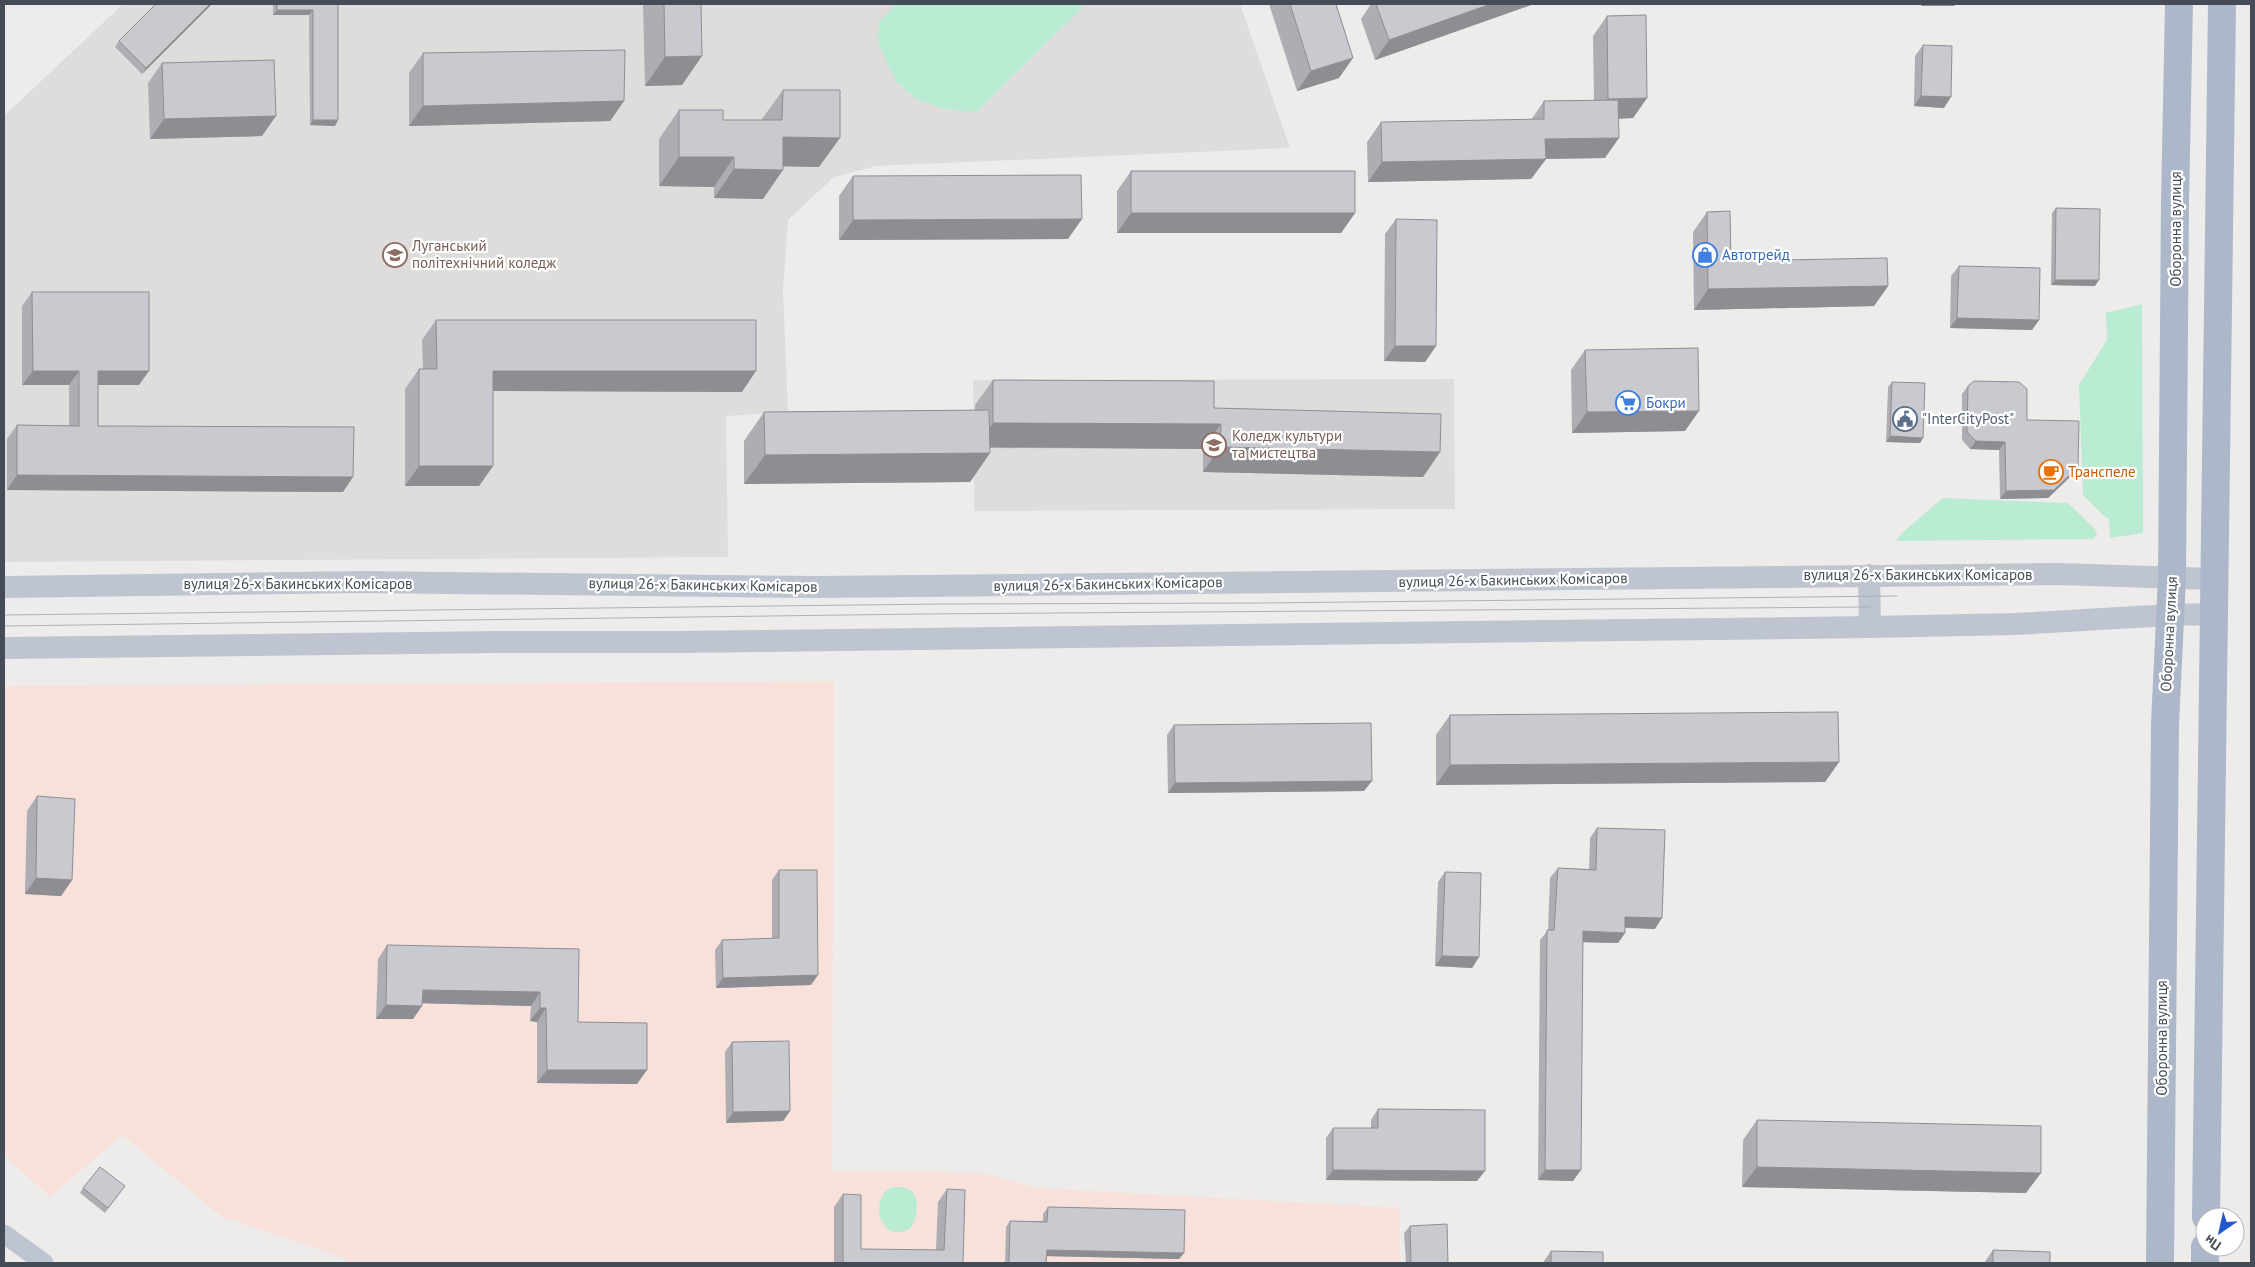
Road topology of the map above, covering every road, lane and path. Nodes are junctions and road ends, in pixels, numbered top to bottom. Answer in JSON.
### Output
{"nodes":[{"id":1,"x":2180,"y":4,"type":"edge"},
{"id":2,"x":2222,"y":4,"type":"edge"},
{"id":3,"x":1870,"y":575,"type":"junction"},
{"id":4,"x":2172,"y":578,"type":"junction"},
{"id":5,"x":2213,"y":579,"type":"junction"},
{"id":6,"x":4,"y":587,"type":"edge"},
{"id":7,"x":2213,"y":614,"type":"junction"},
{"id":8,"x":2171,"y":615,"type":"junction"},
{"id":9,"x":1870,"y":627,"type":"junction"},
{"id":10,"x":4,"y":648,"type":"edge"},
{"id":11,"x":2206,"y":1207,"type":"edge"},
{"id":12,"x":4,"y":1234,"type":"edge"},
{"id":13,"x":44,"y":1263,"type":"edge"},
{"id":14,"x":2160,"y":1263,"type":"edge"}],
"edges":[{"from":1,"to":4,"type":"main road","name":"Оборонна вулиця"},
{"from":2,"to":5,"type":"main road"},
{"from":3,"to":4,"type":"street","name":"вулиця 26-х Бакинських Комісаров"},
{"from":3,"to":6,"type":"street","name":"вулиця 26-х Бакинських Комісаров"},
{"from":3,"to":9,"type":"street"},
{"from":4,"to":5,"type":"street","name":"вулиця 26-х Бакинських Комісаров"},
{"from":4,"to":8,"type":"main road","name":"Оборонна вулиця"},
{"from":5,"to":7,"type":"main road"},
{"from":7,"to":8,"type":"street"},
{"from":7,"to":11,"type":"main road"},
{"from":8,"to":9,"type":"street"},
{"from":8,"to":14,"type":"main road","name":"Оборонна вулиця"},
{"from":9,"to":10,"type":"street"},
{"from":12,"to":13,"type":"street"}]}
